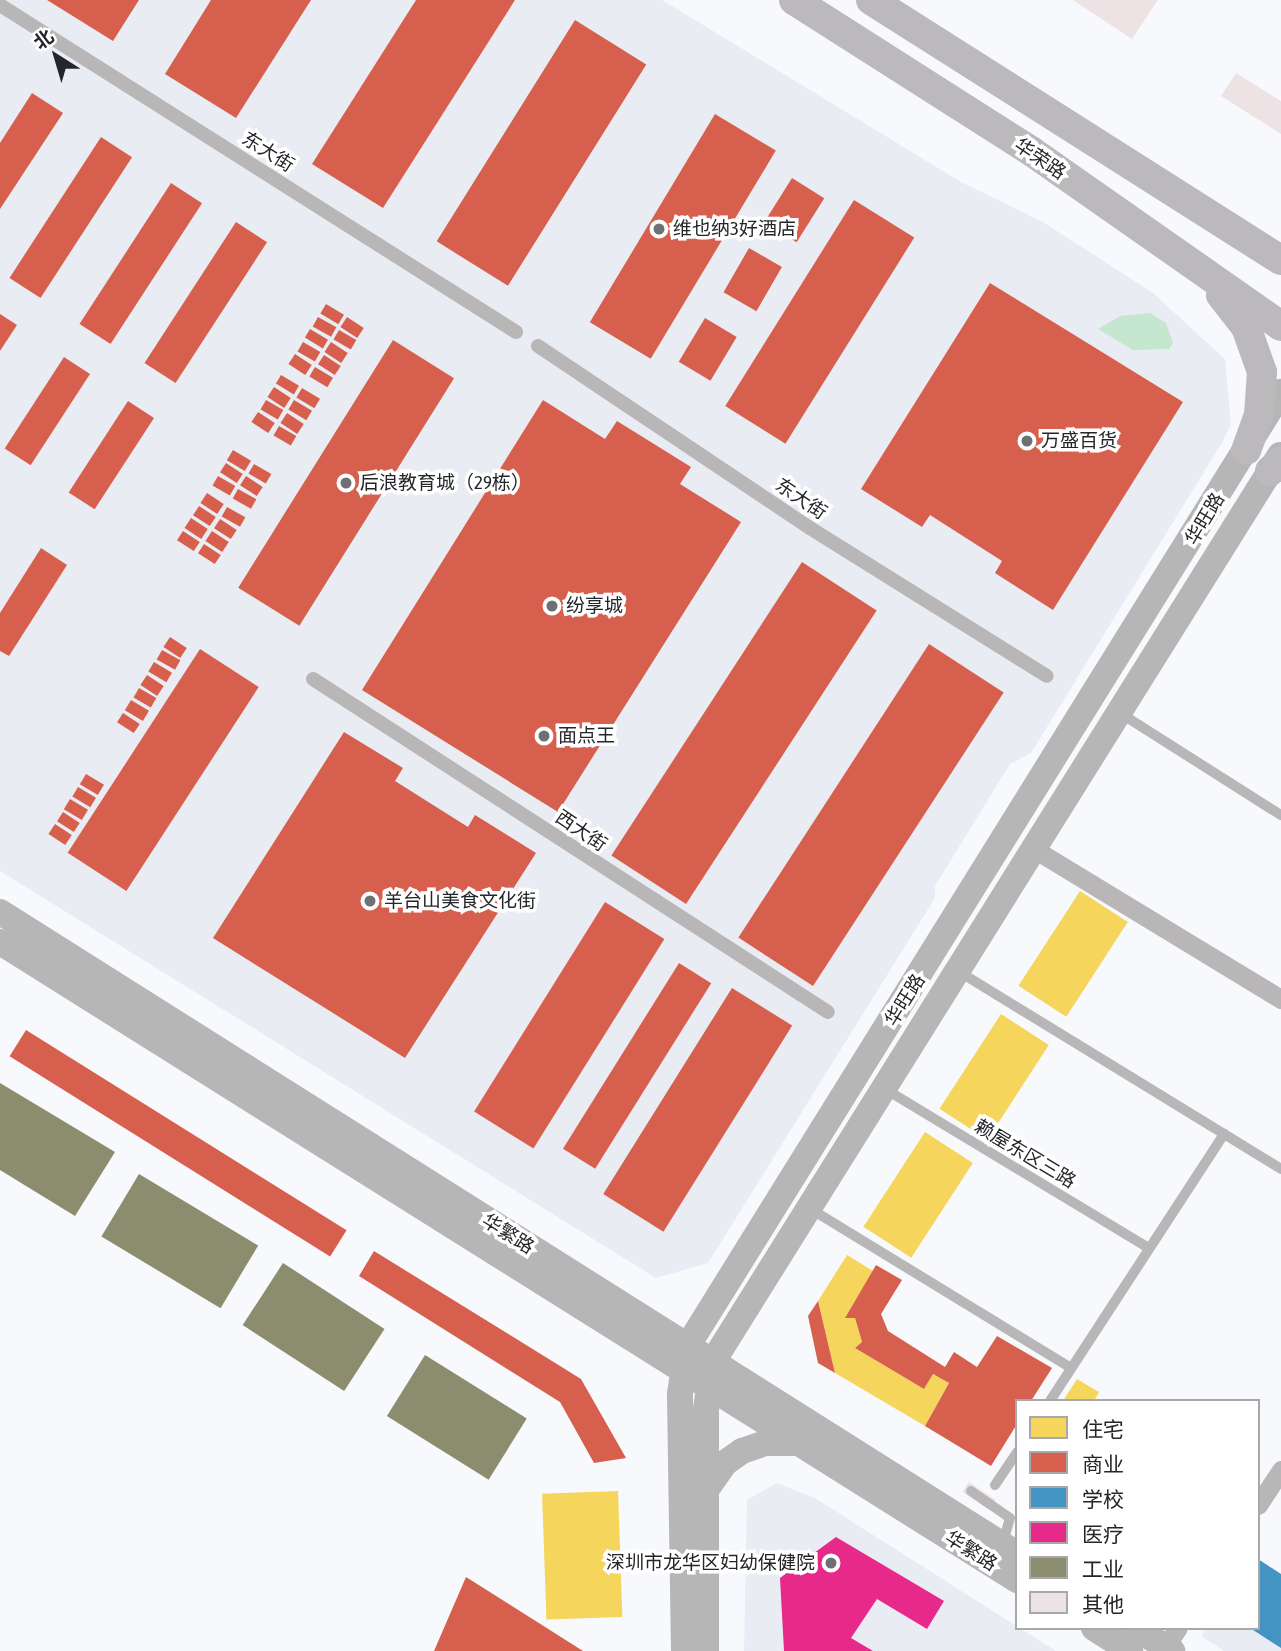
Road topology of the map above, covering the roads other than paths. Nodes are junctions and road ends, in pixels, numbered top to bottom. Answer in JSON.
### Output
{"nodes":[{"id":1,"x":794,"y":0,"type":"edge"},
{"id":2,"x":871,"y":0,"type":"edge"},
{"id":3,"x":0,"y":5,"type":"edge"},
{"id":4,"x":1226,"y":225,"type":"junction"},
{"id":5,"x":1281,"y":235,"type":"edge"},
{"id":6,"x":1281,"y":260,"type":"edge"},
{"id":7,"x":1201,"y":271,"type":"junction"},
{"id":8,"x":1281,"y":326,"type":"edge"},
{"id":9,"x":516,"y":332,"type":"dead end"},
{"id":10,"x":538,"y":346,"type":"dead end"},
{"id":11,"x":1281,"y":392,"type":"edge"},
{"id":12,"x":1246,"y":450,"type":"junction"},
{"id":13,"x":1277,"y":462,"type":"edge"},
{"id":14,"x":1047,"y":676,"type":"dead end"},
{"id":15,"x":313,"y":679,"type":"dead end"},
{"id":16,"x":1119,"y":713,"type":"junction"},
{"id":17,"x":1281,"y":816,"type":"edge"},
{"id":18,"x":1034,"y":849,"type":"junction"},
{"id":19,"x":0,"y":912,"type":"edge"},
{"id":20,"x":0,"y":942,"type":"edge"},
{"id":21,"x":958,"y":971,"type":"junction"},
{"id":22,"x":1281,"y":999,"type":"edge"},
{"id":23,"x":828,"y":1012,"type":"dead end"},
{"id":24,"x":884,"y":1088,"type":"junction"},
{"id":25,"x":1224,"y":1134,"type":"junction"},
{"id":26,"x":1281,"y":1169,"type":"edge"},
{"id":27,"x":809,"y":1208,"type":"junction"},
{"id":28,"x":1149,"y":1248,"type":"junction"},
{"id":29,"x":683,"y":1358,"type":"junction"},
{"id":30,"x":1071,"y":1368,"type":"junction"},
{"id":31,"x":710,"y":1375,"type":"junction"},
{"id":32,"x":1051,"y":1399,"type":"edge"},
{"id":33,"x":798,"y":1443,"type":"junction"},
{"id":34,"x":1015,"y":1455,"type":"edge"},
{"id":35,"x":1281,"y":1471,"type":"edge"},
{"id":36,"x":995,"y":1485,"type":"dead end"},
{"id":37,"x":706,"y":1490,"type":"junction"},
{"id":38,"x":971,"y":1491,"type":"dead end"},
{"id":39,"x":1260,"y":1502,"type":"edge"},
{"id":40,"x":1009,"y":1549,"type":"edge"},
{"id":41,"x":1015,"y":1579,"type":"edge"},
{"id":42,"x":1115,"y":1640,"type":"edge"},
{"id":43,"x":1171,"y":1642,"type":"edge"},
{"id":44,"x":684,"y":1651,"type":"edge"},
{"id":45,"x":706,"y":1651,"type":"edge"}],
"edges":[{"from":1,"to":7,"type":"main road","name":"华荣路"},
{"from":2,"to":4,"type":"main road"},
{"from":3,"to":9,"type":"street","name":"东大街"},
{"from":4,"to":5,"type":"main road"},
{"from":4,"to":6,"type":"main road"},
{"from":7,"to":8,"type":"main road","name":"华荣路"},
{"from":7,"to":12,"type":"main road"},
{"from":10,"to":14,"type":"street","name":"东大街"},
{"from":11,"to":12,"type":"main road","name":"华旺路"},
{"from":12,"to":29,"type":"main road","name":"华旺路"},
{"from":13,"to":16,"type":"main road","name":"华旺路"},
{"from":15,"to":23,"type":"street","name":"西大街"},
{"from":16,"to":17,"type":"lane"},
{"from":16,"to":18,"type":"main road","name":"华旺路"},
{"from":18,"to":21,"type":"main road","name":"华旺路"},
{"from":18,"to":22,"type":"street"},
{"from":19,"to":29,"type":"main road","name":"华繁路"},
{"from":20,"to":29,"type":"main road","name":"华繁路"},
{"from":21,"to":24,"type":"main road","name":"华旺路"},
{"from":21,"to":25,"type":"lane"},
{"from":24,"to":27,"type":"main road","name":"华旺路"},
{"from":24,"to":28,"type":"lane","name":"赖屋东区三路"},
{"from":25,"to":26,"type":"lane"},
{"from":25,"to":28,"type":"lane"},
{"from":27,"to":30,"type":"lane"},
{"from":27,"to":31,"type":"main road","name":"华旺路"},
{"from":28,"to":30,"type":"lane"},
{"from":29,"to":31,"type":"main road","name":"华繁路"},
{"from":29,"to":44,"type":"main road"},
{"from":30,"to":32,"type":"lane"},
{"from":31,"to":33,"type":"main road","name":"华繁路"},
{"from":31,"to":37,"type":"main road"},
{"from":31,"to":40,"type":"main road","name":"华繁路"},
{"from":33,"to":37,"type":"main road"},
{"from":33,"to":41,"type":"main road","name":"华繁路"},
{"from":34,"to":36,"type":"lane"},
{"from":35,"to":39,"type":"street"},
{"from":37,"to":45,"type":"main road"},
{"from":38,"to":40,"type":"lane"},
{"from":42,"to":43,"type":"main road"}]}
